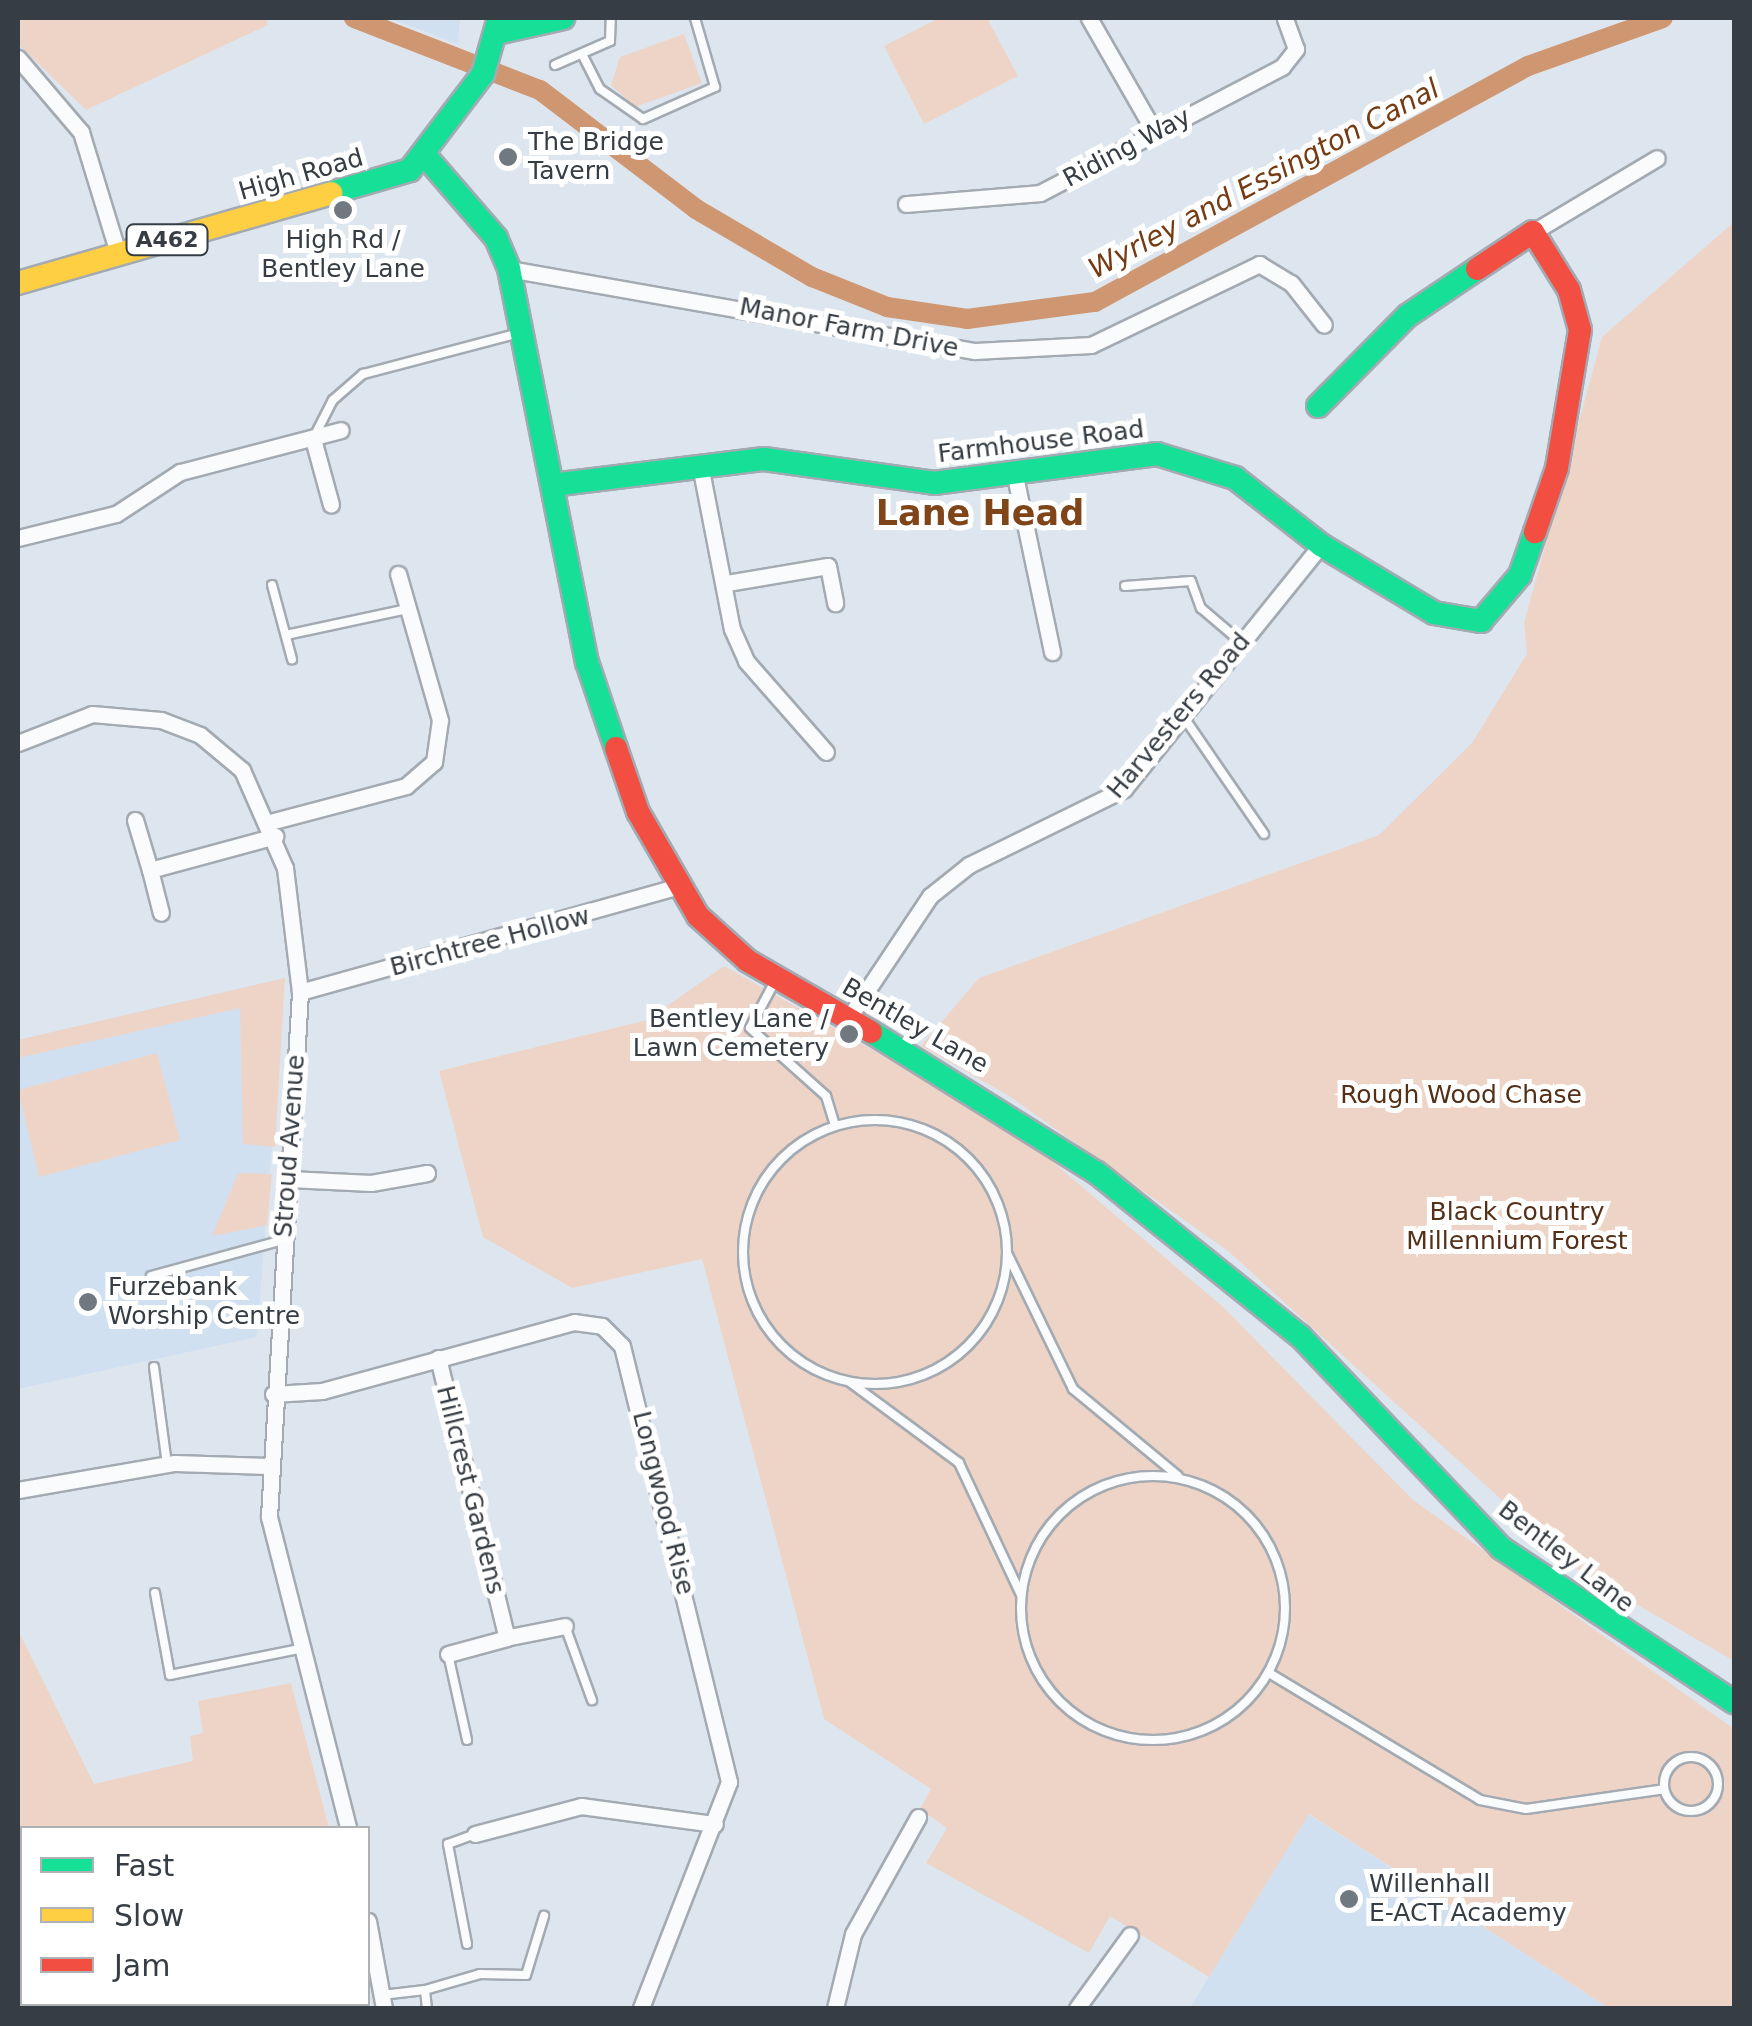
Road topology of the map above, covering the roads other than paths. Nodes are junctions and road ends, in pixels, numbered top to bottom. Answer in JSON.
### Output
{"nodes":[{"id":1,"x":563,"y":18,"type":"edge"},
{"id":2,"x":612,"y":18,"type":"edge"},
{"id":3,"x":695,"y":18,"type":"edge"},
{"id":4,"x":1089,"y":18,"type":"edge"},
{"id":5,"x":1285,"y":18,"type":"edge"},
{"id":6,"x":499,"y":31,"type":"edge"},
{"id":7,"x":582,"y":54,"type":"junction"},
{"id":8,"x":18,"y":58,"type":"edge"},
{"id":9,"x":554,"y":65,"type":"dead end"},
{"id":10,"x":1155,"y":132,"type":"junction"},
{"id":11,"x":427,"y":158,"type":"junction"},
{"id":12,"x":1657,"y":158,"type":"dead end"},
{"id":13,"x":906,"y":204,"type":"dead end"},
{"id":14,"x":1533,"y":232,"type":"junction"},
{"id":15,"x":118,"y":254,"type":"junction"},
{"id":16,"x":510,"y":269,"type":"junction"},
{"id":17,"x":18,"y":283,"type":"edge"},
{"id":18,"x":1324,"y":325,"type":"dead end"},
{"id":19,"x":523,"y":332,"type":"junction"},
{"id":20,"x":1318,"y":406,"type":"dead end"},
{"id":21,"x":341,"y":430,"type":"dead end"},
{"id":22,"x":313,"y":439,"type":"junction"},
{"id":23,"x":700,"y":465,"type":"junction"},
{"id":24,"x":1015,"y":476,"type":"junction"},
{"id":25,"x":552,"y":486,"type":"junction"},
{"id":26,"x":332,"y":505,"type":"dead end"},
{"id":27,"x":18,"y":538,"type":"edge"},
{"id":28,"x":1321,"y":545,"type":"junction"},
{"id":29,"x":398,"y":574,"type":"dead end"},
{"id":30,"x":727,"y":584,"type":"junction"},
{"id":31,"x":272,"y":586,"type":"dead end"},
{"id":32,"x":1126,"y":586,"type":"dead end"},
{"id":33,"x":835,"y":603,"type":"dead end"},
{"id":34,"x":408,"y":609,"type":"junction"},
{"id":35,"x":286,"y":635,"type":"junction"},
{"id":36,"x":1242,"y":643,"type":"junction"},
{"id":37,"x":1052,"y":652,"type":"dead end"},
{"id":38,"x":292,"y":659,"type":"dead end"},
{"id":39,"x":1183,"y":716,"type":"junction"},
{"id":40,"x":18,"y":743,"type":"edge"},
{"id":41,"x":826,"y":752,"type":"dead end"},
{"id":42,"x":134,"y":820,"type":"dead end"},
{"id":43,"x":273,"y":829,"type":"junction"},
{"id":44,"x":1264,"y":834,"type":"dead end"},
{"id":45,"x":150,"y":870,"type":"junction"},
{"id":46,"x":678,"y":887,"type":"junction"},
{"id":47,"x":160,"y":913,"type":"dead end"},
{"id":48,"x":776,"y":978,"type":"junction"},
{"id":49,"x":300,"y":992,"type":"junction"},
{"id":50,"x":848,"y":1019,"type":"junction"},
{"id":51,"x":835,"y":1125,"type":"junction"},
{"id":52,"x":426,"y":1173,"type":"dead end"},
{"id":53,"x":289,"y":1179,"type":"junction"},
{"id":54,"x":284,"y":1240,"type":"junction"},
{"id":55,"x":1007,"y":1251,"type":"junction"},
{"id":56,"x":151,"y":1276,"type":"dead end"},
{"id":57,"x":438,"y":1358,"type":"junction"},
{"id":58,"x":154,"y":1367,"type":"dead end"},
{"id":59,"x":847,"y":1381,"type":"junction"},
{"id":60,"x":273,"y":1394,"type":"junction"},
{"id":61,"x":166,"y":1464,"type":"junction"},
{"id":62,"x":268,"y":1466,"type":"junction"},
{"id":63,"x":1180,"y":1477,"type":"junction"},
{"id":64,"x":18,"y":1490,"type":"edge"},
{"id":65,"x":155,"y":1594,"type":"dead end"},
{"id":66,"x":1022,"y":1597,"type":"junction"},
{"id":67,"x":565,"y":1626,"type":"joint"},
{"id":68,"x":504,"y":1630,"type":"junction"},
{"id":69,"x":299,"y":1649,"type":"junction"},
{"id":70,"x":448,"y":1654,"type":"joint"},
{"id":71,"x":1269,"y":1674,"type":"junction"},
{"id":72,"x":592,"y":1700,"type":"dead end"},
{"id":73,"x":1734,"y":1702,"type":"edge"},
{"id":74,"x":467,"y":1740,"type":"dead end"},
{"id":75,"x":1664,"y":1789,"type":"junction"},
{"id":76,"x":918,"y":1818,"type":"dead end"},
{"id":77,"x":715,"y":1824,"type":"junction"},
{"id":78,"x":347,"y":1826,"type":"edge"},
{"id":79,"x":476,"y":1834,"type":"joint"},
{"id":80,"x":544,"y":1916,"type":"dead end"},
{"id":81,"x":370,"y":1932,"type":"edge"},
{"id":82,"x":1130,"y":1935,"type":"dead end"},
{"id":83,"x":467,"y":1944,"type":"dead end"},
{"id":84,"x":426,"y":1990,"type":"junction"},
{"id":85,"x":383,"y":2002,"type":"edge"},
{"id":86,"x":427,"y":2008,"type":"edge"},
{"id":87,"x":641,"y":2008,"type":"edge"},
{"id":88,"x":835,"y":2008,"type":"edge"},
{"id":89,"x":1077,"y":2008,"type":"edge"}],
"edges":[{"from":1,"to":6,"type":"street"},
{"from":2,"to":7,"type":"lane"},
{"from":3,"to":7,"type":"lane"},
{"from":4,"to":10,"type":"street"},
{"from":5,"to":10,"type":"street","name":"Riding Way"},
{"from":6,"to":11,"type":"street"},
{"from":7,"to":9,"type":"lane"},
{"from":8,"to":15,"type":"street"},
{"from":10,"to":13,"type":"street","name":"Riding Way"},
{"from":11,"to":15,"type":"street","name":"High Road","number":"A462"},
{"from":11,"to":16,"type":"street","name":"Bentley Lane"},
{"from":12,"to":14,"type":"street"},
{"from":14,"to":20,"type":"street"},
{"from":14,"to":28,"type":"street","name":"Farmhouse Road"},
{"from":15,"to":17,"type":"street","name":"High Road","number":"A462"},
{"from":16,"to":18,"type":"street","name":"Manor Farm Drive"},
{"from":16,"to":19,"type":"street","name":"Bentley Lane"},
{"from":19,"to":22,"type":"lane"},
{"from":19,"to":25,"type":"street","name":"Bentley Lane"},
{"from":21,"to":22,"type":"street"},
{"from":22,"to":26,"type":"street"},
{"from":22,"to":27,"type":"street"},
{"from":23,"to":24,"type":"street","name":"Farmhouse Road"},
{"from":23,"to":25,"type":"street","name":"Farmhouse Road"},
{"from":23,"to":30,"type":"street"},
{"from":24,"to":28,"type":"street","name":"Farmhouse Road"},
{"from":24,"to":37,"type":"street"},
{"from":25,"to":46,"type":"street","name":"Bentley Lane"},
{"from":28,"to":36,"type":"street","name":"Harvesters Road"},
{"from":29,"to":34,"type":"street"},
{"from":30,"to":33,"type":"street"},
{"from":30,"to":41,"type":"street"},
{"from":31,"to":35,"type":"lane"},
{"from":32,"to":36,"type":"lane"},
{"from":34,"to":35,"type":"lane"},
{"from":34,"to":43,"type":"street"},
{"from":35,"to":38,"type":"lane"},
{"from":36,"to":39,"type":"street","name":"Harvesters Road"},
{"from":39,"to":44,"type":"lane"},
{"from":39,"to":50,"type":"street","name":"Harvesters Road"},
{"from":40,"to":43,"type":"street","name":"Stroud Avenue"},
{"from":42,"to":45,"type":"street"},
{"from":43,"to":45,"type":"street"},
{"from":43,"to":49,"type":"street","name":"Stroud Avenue"},
{"from":45,"to":47,"type":"street"},
{"from":46,"to":48,"type":"street","name":"Bentley Lane"},
{"from":46,"to":49,"type":"street","name":"Birchtree Hollow"},
{"from":48,"to":50,"type":"street","name":"Bentley Lane"},
{"from":48,"to":51,"type":"lane"},
{"from":49,"to":53,"type":"street","name":"Stroud Avenue"},
{"from":50,"to":73,"type":"street","name":"Bentley Lane"},
{"from":51,"to":55,"type":"lane"},
{"from":51,"to":59,"type":"lane"},
{"from":52,"to":53,"type":"street"},
{"from":53,"to":54,"type":"street","name":"Stroud Avenue"},
{"from":54,"to":56,"type":"lane"},
{"from":54,"to":60,"type":"street","name":"Stroud Avenue"},
{"from":55,"to":59,"type":"lane"},
{"from":55,"to":63,"type":"lane"},
{"from":57,"to":60,"type":"street","name":"Longwood Rise"},
{"from":57,"to":68,"type":"street","name":"Hillcrest Gardens"},
{"from":57,"to":77,"type":"street","name":"Longwood Rise"},
{"from":58,"to":61,"type":"lane"},
{"from":59,"to":66,"type":"lane"},
{"from":60,"to":62,"type":"street","name":"Stroud Avenue"},
{"from":61,"to":62,"type":"street"},
{"from":61,"to":64,"type":"street"},
{"from":62,"to":69,"type":"street","name":"Stroud Avenue"},
{"from":63,"to":66,"type":"lane"},
{"from":63,"to":71,"type":"lane"},
{"from":65,"to":69,"type":"lane"},
{"from":66,"to":71,"type":"lane"},
{"from":67,"to":68,"type":"street"},
{"from":67,"to":72,"type":"lane"},
{"from":68,"to":70,"type":"street"},
{"from":69,"to":78,"type":"street","name":"Stroud Avenue"},
{"from":70,"to":74,"type":"lane"},
{"from":71,"to":75,"type":"lane"},
{"from":75,"to":75,"type":"lane"},
{"from":76,"to":88,"type":"street"},
{"from":77,"to":79,"type":"street"},
{"from":77,"to":87,"type":"street","name":"Longwood Rise"},
{"from":79,"to":83,"type":"lane"},
{"from":80,"to":84,"type":"lane"},
{"from":81,"to":85,"type":"street"},
{"from":82,"to":89,"type":"street"},
{"from":84,"to":85,"type":"lane"},
{"from":84,"to":86,"type":"lane"}]}
